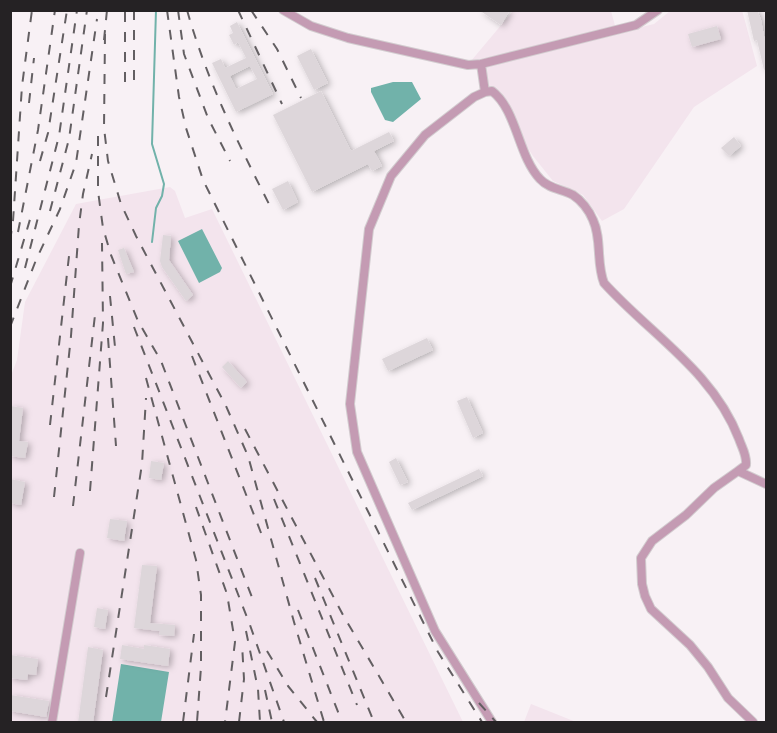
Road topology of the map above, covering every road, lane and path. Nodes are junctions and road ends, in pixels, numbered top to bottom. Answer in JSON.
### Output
{"nodes":[{"id":1,"x":283,"y":10,"type":"edge"},
{"id":2,"x":658,"y":10,"type":"edge"},
{"id":3,"x":481,"y":64,"type":"junction"},
{"id":4,"x":485,"y":92,"type":"junction"},
{"id":5,"x":738,"y":471,"type":"junction"},
{"id":6,"x":766,"y":484,"type":"edge"},
{"id":7,"x":80,"y":553,"type":"dead end"},
{"id":8,"x":52,"y":723,"type":"edge"},
{"id":9,"x":492,"y":723,"type":"edge"},
{"id":10,"x":753,"y":723,"type":"edge"}],
"edges":[{"from":1,"to":3,"type":"street"},
{"from":2,"to":3,"type":"street"},
{"from":3,"to":4,"type":"street"},
{"from":4,"to":5,"type":"street"},
{"from":4,"to":9,"type":"street"},
{"from":5,"to":6,"type":"street"},
{"from":5,"to":10,"type":"street"},
{"from":7,"to":8,"type":"street"}]}
